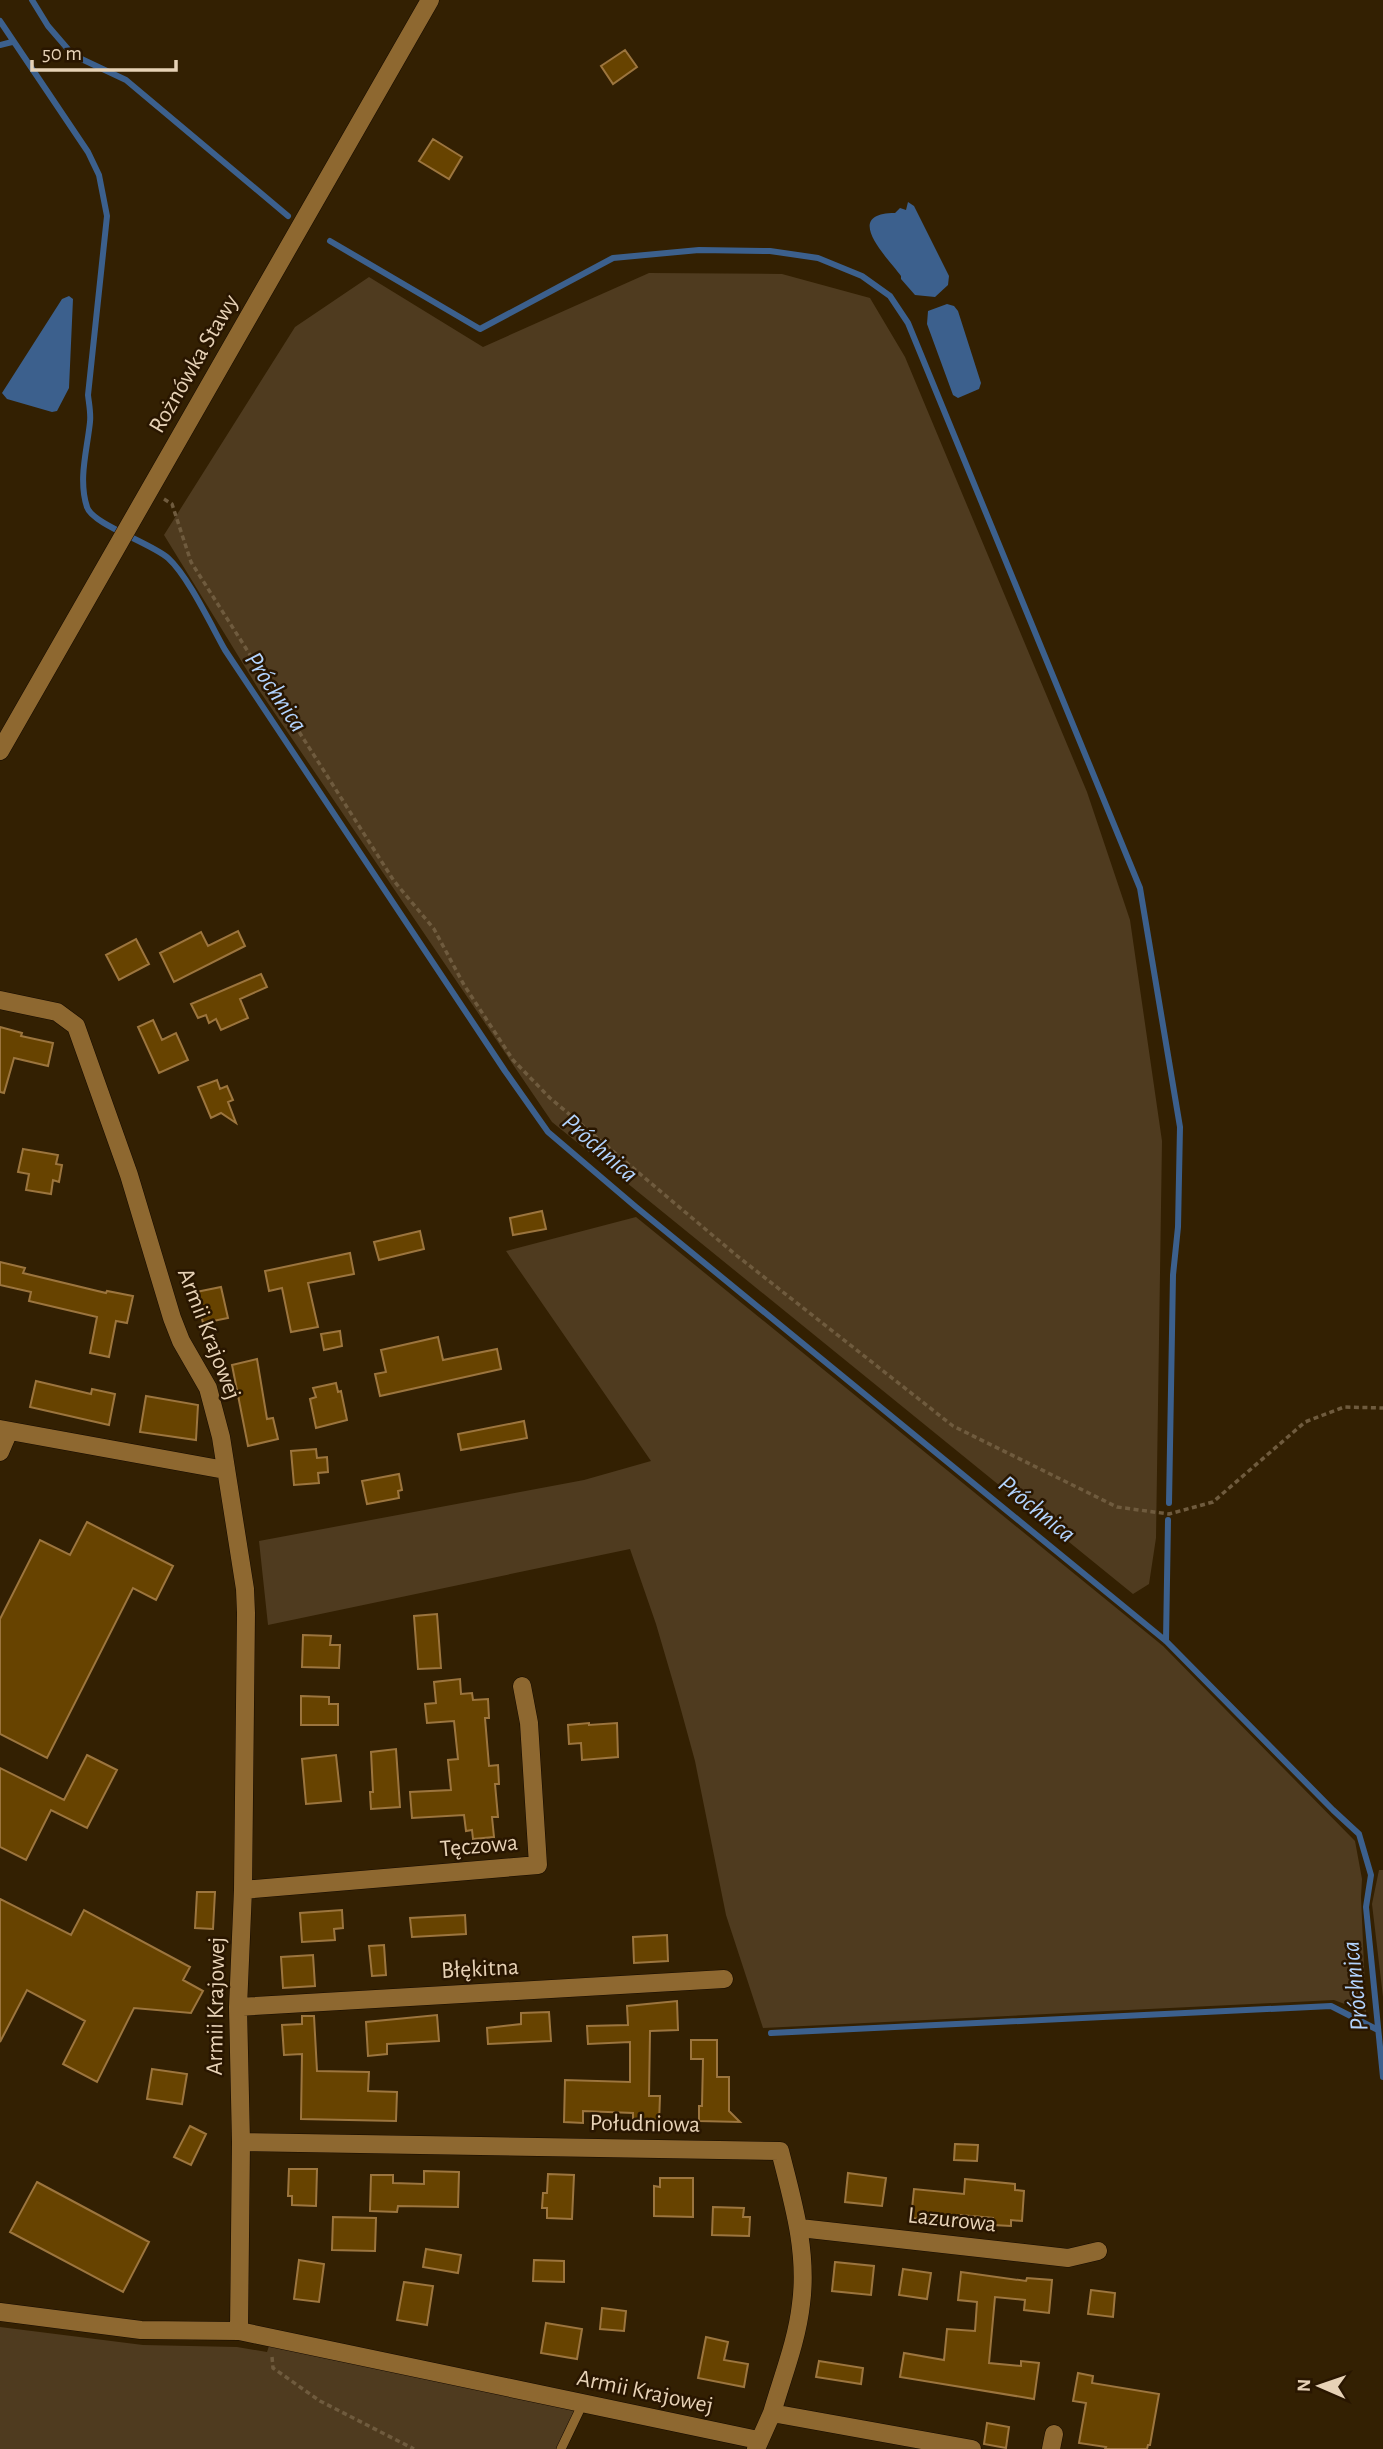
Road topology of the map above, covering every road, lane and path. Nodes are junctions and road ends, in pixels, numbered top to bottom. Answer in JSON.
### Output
{"nodes":[{"id":1,"x":430,"y":0,"type":"edge"},
{"id":2,"x":149,"y":492,"type":"junction"},
{"id":3,"x":0,"y":751,"type":"edge"},
{"id":4,"x":0,"y":1000,"type":"edge"},
{"id":5,"x":1383,"y":1408,"type":"edge"},
{"id":6,"x":5,"y":1430,"type":"edge"},
{"id":7,"x":0,"y":1452,"type":"edge"},
{"id":8,"x":226,"y":1470,"type":"junction"},
{"id":9,"x":522,"y":1686,"type":"dead end"},
{"id":10,"x":243,"y":1890,"type":"junction"},
{"id":11,"x":724,"y":1979,"type":"dead end"},
{"id":12,"x":238,"y":2007,"type":"junction"},
{"id":13,"x":241,"y":2142,"type":"junction"},
{"id":14,"x":800,"y":2228,"type":"junction"},
{"id":15,"x":1098,"y":2252,"type":"dead end"},
{"id":16,"x":0,"y":2312,"type":"edge"},
{"id":17,"x":239,"y":2331,"type":"junction"},
{"id":18,"x":270,"y":2337,"type":"junction"},
{"id":19,"x":583,"y":2403,"type":"junction"},
{"id":20,"x":772,"y":2413,"type":"junction"},
{"id":21,"x":757,"y":2445,"type":"edge"},
{"id":22,"x":414,"y":2449,"type":"edge"},
{"id":23,"x":561,"y":2449,"type":"edge"},
{"id":24,"x":972,"y":2449,"type":"edge"}],
"edges":[{"from":1,"to":2,"type":"street","name":"Rożnówka Stawy"},
{"from":2,"to":3,"type":"street","name":"Rożnówka Stawy"},
{"from":2,"to":5,"type":"path"},
{"from":4,"to":8,"type":"street","name":"Armii Krajowej"},
{"from":6,"to":7,"type":"street"},
{"from":6,"to":8,"type":"street"},
{"from":8,"to":10,"type":"street","name":"Armii Krajowej"},
{"from":9,"to":10,"type":"street","name":"Tęczowa"},
{"from":10,"to":12,"type":"street","name":"Armii Krajowej"},
{"from":11,"to":12,"type":"street","name":"Błękitna"},
{"from":12,"to":13,"type":"street","name":"Armii Krajowej"},
{"from":13,"to":14,"type":"street","name":"Południowa"},
{"from":13,"to":17,"type":"street","name":"Armii Krajowej"},
{"from":14,"to":15,"type":"street","name":"Lazurowa"},
{"from":14,"to":20,"type":"street","name":"Południowa"},
{"from":16,"to":17,"type":"street"},
{"from":17,"to":18,"type":"street","name":"Armii Krajowej"},
{"from":18,"to":19,"type":"street","name":"Armii Krajowej"},
{"from":18,"to":22,"type":"path"},
{"from":19,"to":21,"type":"street","name":"Armii Krajowej"},
{"from":19,"to":23,"type":"lane"},
{"from":20,"to":21,"type":"street","name":"Armii Krajowej"},
{"from":20,"to":24,"type":"street"}]}
